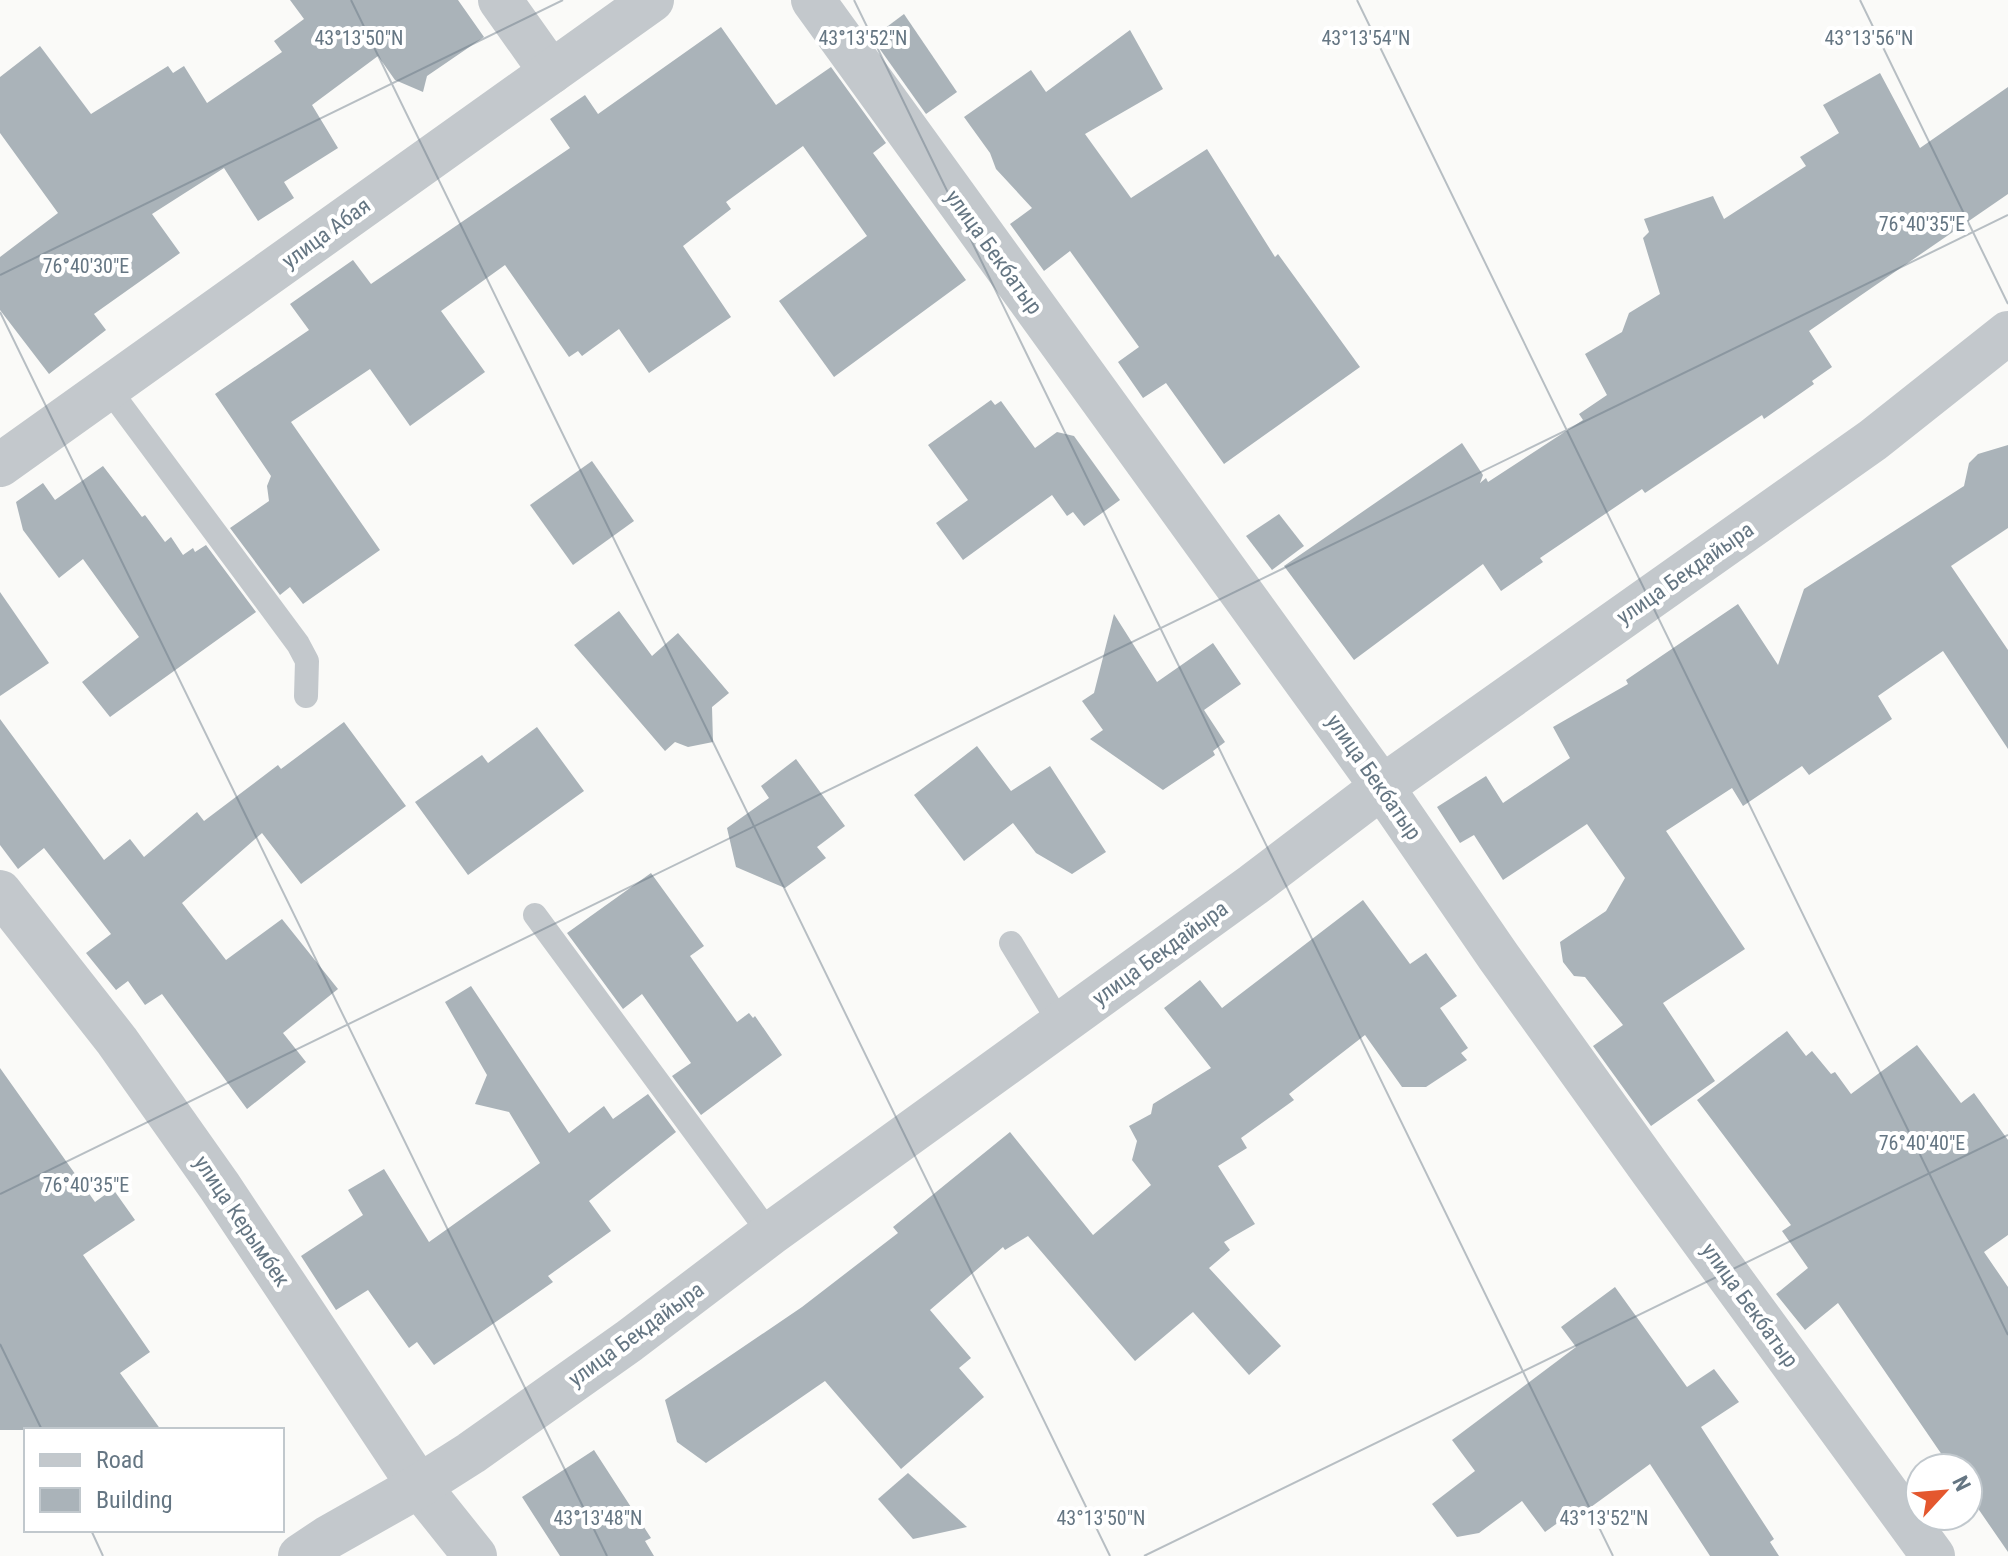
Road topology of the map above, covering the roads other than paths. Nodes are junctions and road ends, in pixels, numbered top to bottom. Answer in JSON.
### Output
{"nodes":[{"id":1,"x":500,"y":0,"type":"edge"},
{"id":2,"x":652,"y":0,"type":"edge"},
{"id":3,"x":813,"y":0,"type":"edge"},
{"id":4,"x":551,"y":72,"type":"junction"},
{"id":5,"x":2008,"y":333,"type":"edge"},
{"id":6,"x":108,"y":388,"type":"junction"},
{"id":7,"x":0,"y":465,"type":"edge"},
{"id":8,"x":306,"y":696,"type":"dead end"},
{"id":9,"x":1382,"y":787,"type":"junction"},
{"id":10,"x":0,"y":892,"type":"edge"},
{"id":11,"x":535,"y":915,"type":"dead end"},
{"id":12,"x":1011,"y":943,"type":"dead end"},
{"id":13,"x":1061,"y":1025,"type":"junction"},
{"id":14,"x":770,"y":1234,"type":"junction"},
{"id":15,"x":419,"y":1486,"type":"junction"},
{"id":16,"x":300,"y":1556,"type":"edge"},
{"id":17,"x":475,"y":1556,"type":"edge"},
{"id":18,"x":1933,"y":1556,"type":"edge"}],
"edges":[{"from":1,"to":4,"type":"street"},
{"from":2,"to":4,"type":"street","name":"улица Абая"},
{"from":3,"to":9,"type":"street","name":"улица Бекбатыр"},
{"from":4,"to":6,"type":"street","name":"улица Абая"},
{"from":5,"to":9,"type":"street","name":"улица Бекдайыра"},
{"from":6,"to":7,"type":"street","name":"улица Абая"},
{"from":6,"to":8,"type":"lane"},
{"from":9,"to":13,"type":"street","name":"улица Бекдайыра"},
{"from":9,"to":18,"type":"street","name":"улица Бекбатыр"},
{"from":10,"to":15,"type":"street","name":"улица Керымбек"},
{"from":11,"to":14,"type":"lane"},
{"from":12,"to":13,"type":"lane"},
{"from":13,"to":14,"type":"street","name":"улица Бекдайыра"},
{"from":14,"to":15,"type":"street","name":"улица Бекдайыра"},
{"from":15,"to":16,"type":"street","name":"улица Бекдайыра"},
{"from":15,"to":17,"type":"street","name":"улица Керымбек"}]}
